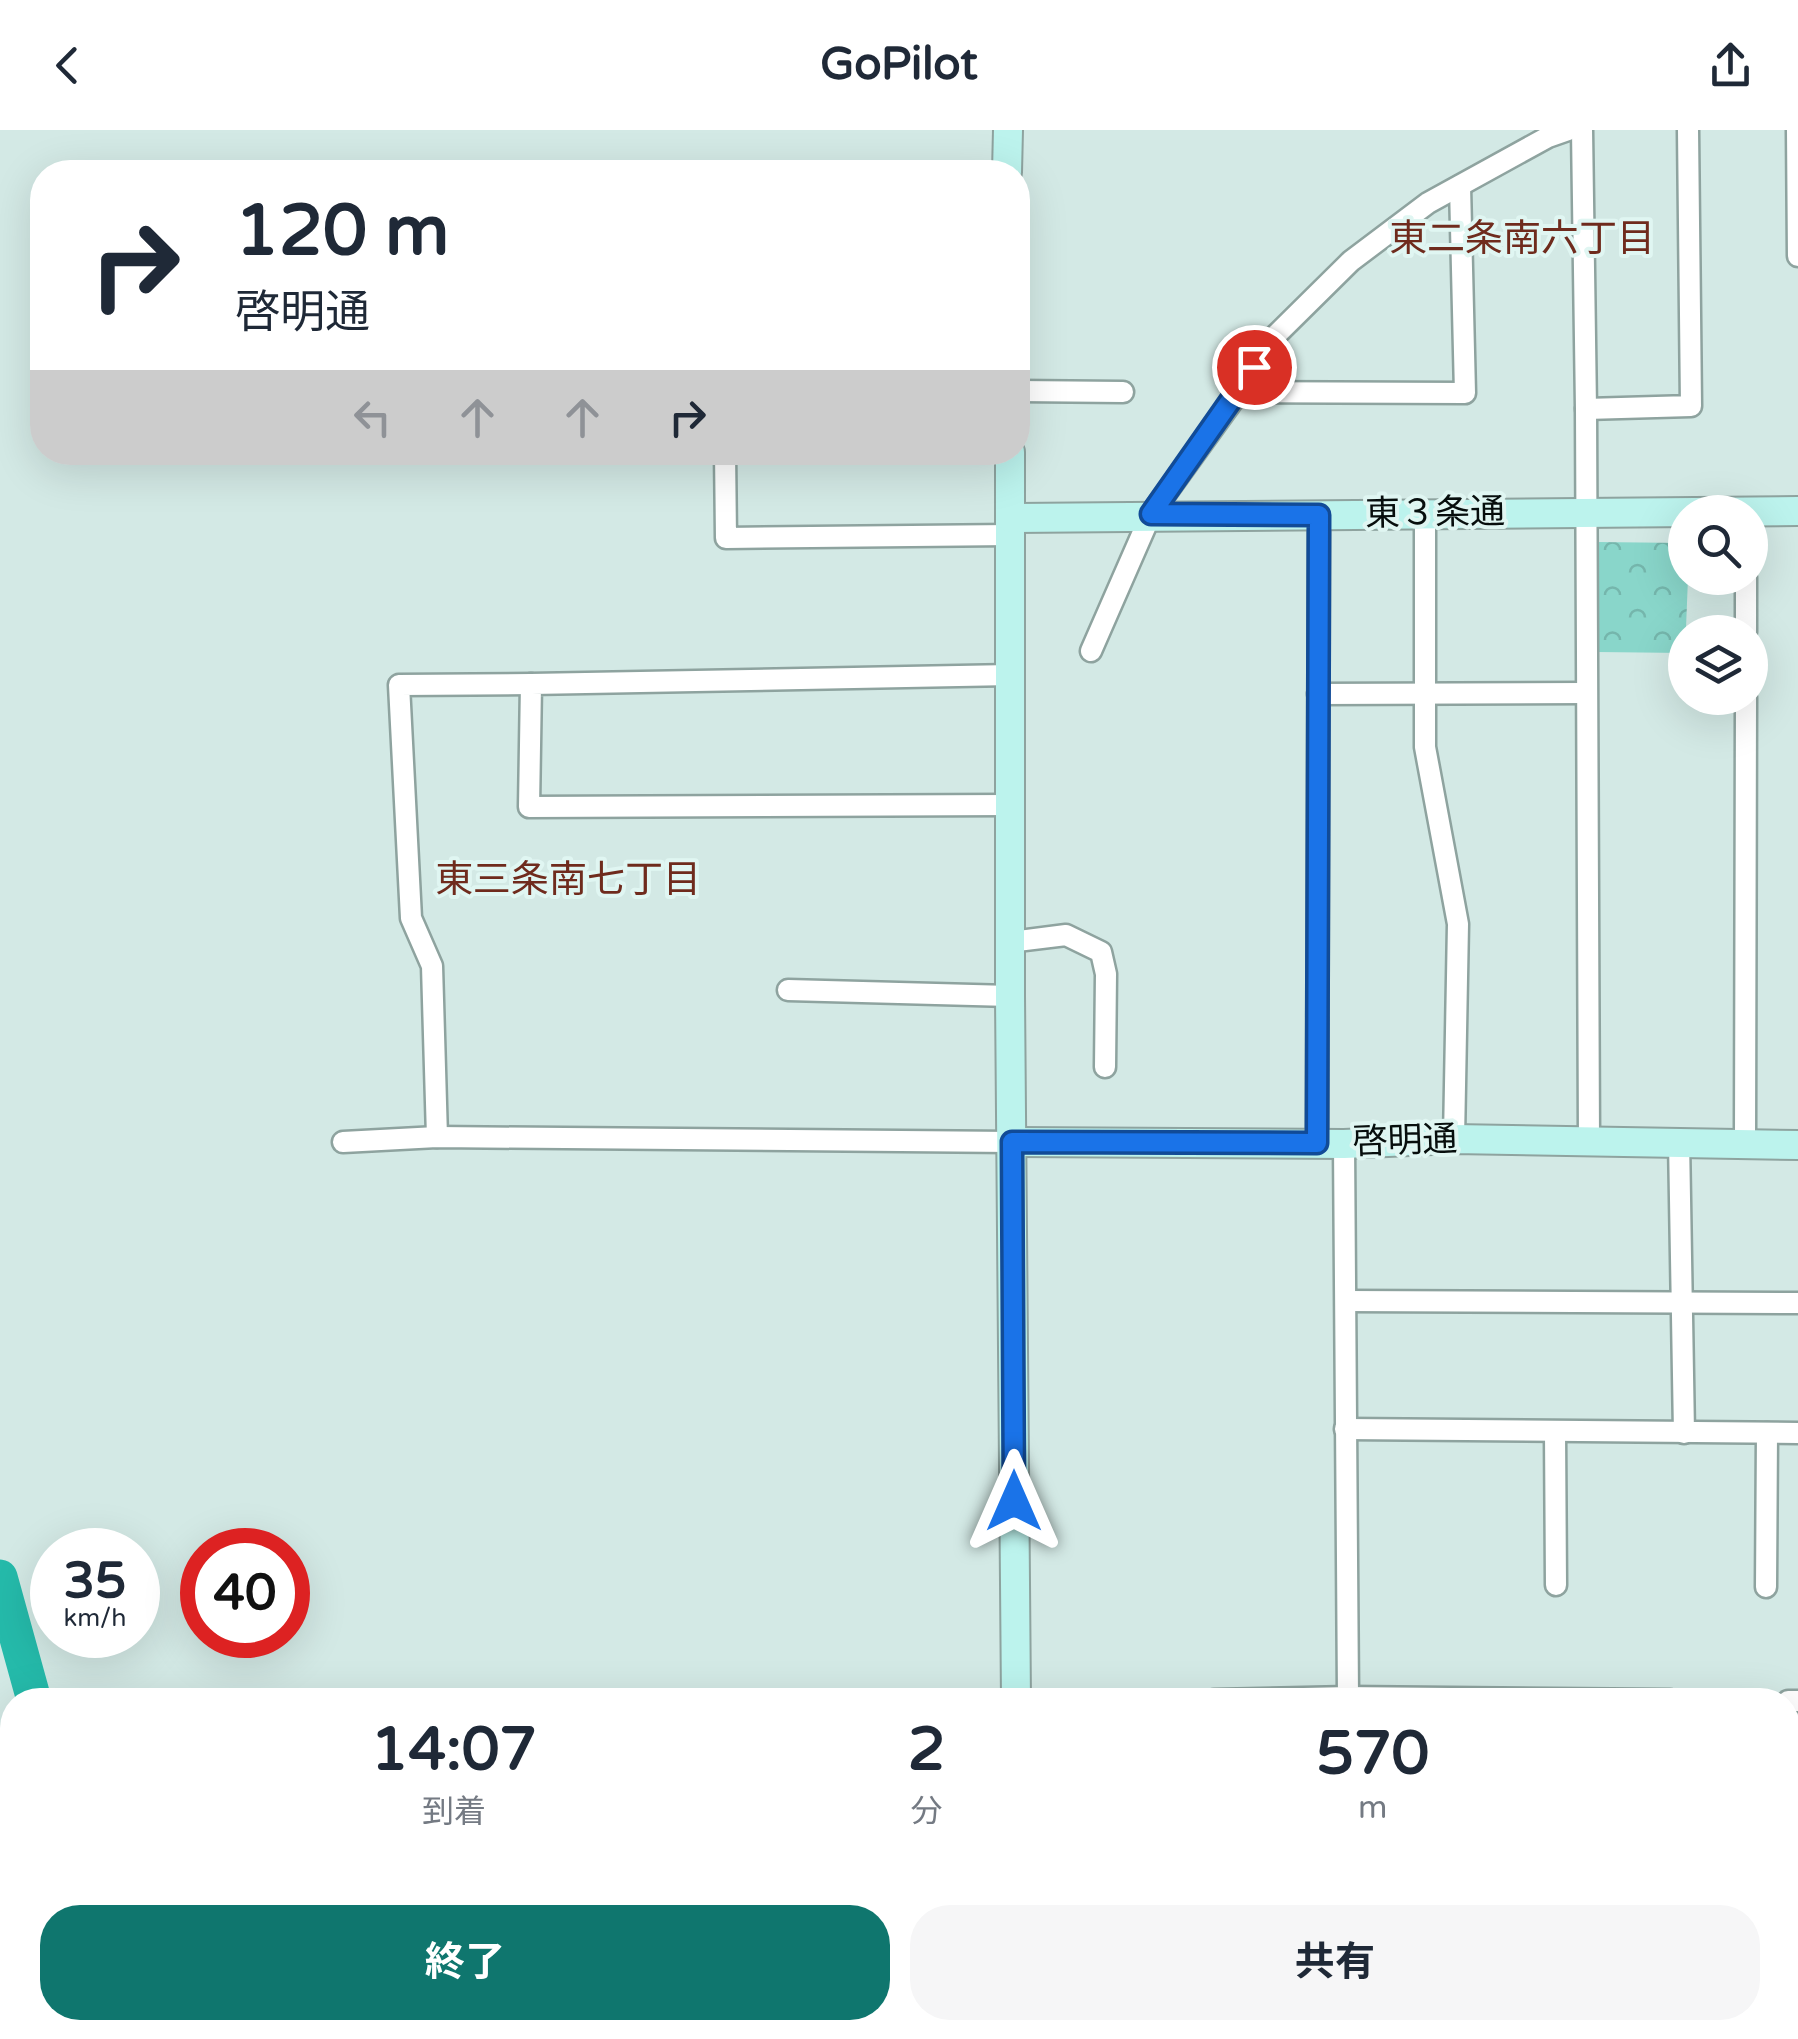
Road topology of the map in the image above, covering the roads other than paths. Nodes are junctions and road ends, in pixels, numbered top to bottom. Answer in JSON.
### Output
{"nodes":[{"id":1,"x":1008,"y":130,"type":"edge"},
{"id":2,"x":1568,"y":130,"type":"edge"},
{"id":3,"x":1582,"y":130,"type":"edge"},
{"id":4,"x":1688,"y":130,"type":"edge"},
{"id":5,"x":1797,"y":130,"type":"edge"},
{"id":6,"x":1007,"y":160,"type":"edge"},
{"id":7,"x":1460,"y":186,"type":"junction"},
{"id":8,"x":1798,"y":256,"type":"edge"},
{"id":9,"x":1030,"y":391,"type":"edge"},
{"id":10,"x":1123,"y":392,"type":"dead end"},
{"id":11,"x":1239,"y":392,"type":"junction"},
{"id":12,"x":1586,"y":410,"type":"junction"},
{"id":13,"x":725,"y":465,"type":"edge"},
{"id":14,"x":1010,"y":465,"type":"edge"},
{"id":15,"x":1584,"y":511,"type":"junction"},
{"id":16,"x":1798,"y":511,"type":"edge"},
{"id":17,"x":1425,"y":512,"type":"junction"},
{"id":18,"x":1668,"y":512,"type":"edge"},
{"id":19,"x":1768,"y":512,"type":"edge"},
{"id":20,"x":1151,"y":514,"type":"junction"},
{"id":21,"x":1319,"y":515,"type":"junction"},
{"id":22,"x":1011,"y":527,"type":"junction"},
{"id":23,"x":1090,"y":651,"type":"dead end"},
{"id":24,"x":1012,"y":676,"type":"junction"},
{"id":25,"x":531,"y":684,"type":"junction"},
{"id":26,"x":1425,"y":691,"type":"junction"},
{"id":27,"x":1586,"y":693,"type":"junction"},
{"id":28,"x":1318,"y":694,"type":"junction"},
{"id":29,"x":1746,"y":715,"type":"edge"},
{"id":30,"x":1011,"y":806,"type":"junction"},
{"id":31,"x":1010,"y":942,"type":"junction"},
{"id":32,"x":788,"y":990,"type":"dead end"},
{"id":33,"x":1010,"y":996,"type":"junction"},
{"id":34,"x":1104,"y":1067,"type":"dead end"},
{"id":35,"x":437,"y":1137,"type":"junction"},
{"id":36,"x":1454,"y":1139,"type":"junction"},
{"id":37,"x":1679,"y":1140,"type":"junction"},
{"id":38,"x":343,"y":1142,"type":"dead end"},
{"id":39,"x":1012,"y":1142,"type":"junction"},
{"id":40,"x":1589,"y":1142,"type":"junction"},
{"id":41,"x":1330,"y":1143,"type":"junction"},
{"id":42,"x":1745,"y":1144,"type":"junction"},
{"id":43,"x":1798,"y":1145,"type":"edge"},
{"id":44,"x":1679,"y":1300,"type":"junction"},
{"id":45,"x":1346,"y":1301,"type":"junction"},
{"id":46,"x":1798,"y":1303,"type":"edge"},
{"id":47,"x":1345,"y":1429,"type":"junction"},
{"id":48,"x":1554,"y":1432,"type":"junction"},
{"id":49,"x":1798,"y":1432,"type":"edge"},
{"id":50,"x":1684,"y":1433,"type":"junction"},
{"id":51,"x":1766,"y":1433,"type":"junction"},
{"id":52,"x":1556,"y":1586,"type":"dead end"},
{"id":53,"x":1766,"y":1587,"type":"dead end"},
{"id":54,"x":1016,"y":1688,"type":"edge"},
{"id":55,"x":1348,"y":1688,"type":"edge"}],
"edges":[{"from":1,"to":6,"type":"street"},
{"from":2,"to":7,"type":"street"},
{"from":3,"to":12,"type":"street"},
{"from":4,"to":12,"type":"street"},
{"from":5,"to":8,"type":"street"},
{"from":7,"to":11,"type":"street"},
{"from":7,"to":11,"type":"street"},
{"from":9,"to":10,"type":"street"},
{"from":11,"to":20,"type":"street"},
{"from":12,"to":15,"type":"street"},
{"from":13,"to":22,"type":"street"},
{"from":14,"to":22,"type":"street"},
{"from":15,"to":17,"type":"street","name":"東３条通"},
{"from":15,"to":18,"type":"street","name":"東３条通"},
{"from":15,"to":27,"type":"street"},
{"from":16,"to":19,"type":"street","name":"東３条通"},
{"from":17,"to":21,"type":"street","name":"東３条通"},
{"from":17,"to":26,"type":"street"},
{"from":20,"to":21,"type":"street","name":"東３条通"},
{"from":20,"to":22,"type":"street","name":"東３条通"},
{"from":20,"to":23,"type":"street"},
{"from":21,"to":28,"type":"street"},
{"from":22,"to":24,"type":"street"},
{"from":24,"to":25,"type":"street"},
{"from":24,"to":30,"type":"street"},
{"from":25,"to":30,"type":"street"},
{"from":25,"to":35,"type":"street"},
{"from":26,"to":27,"type":"street"},
{"from":26,"to":28,"type":"street"},
{"from":26,"to":36,"type":"street"},
{"from":27,"to":40,"type":"street"},
{"from":28,"to":41,"type":"street"},
{"from":29,"to":42,"type":"street"},
{"from":30,"to":31,"type":"street"},
{"from":31,"to":33,"type":"street"},
{"from":31,"to":34,"type":"street"},
{"from":32,"to":33,"type":"street"},
{"from":33,"to":39,"type":"street"},
{"from":35,"to":38,"type":"street"},
{"from":35,"to":39,"type":"street"},
{"from":36,"to":40,"type":"street","name":"啓明通"},
{"from":36,"to":41,"type":"street","name":"啓明通"},
{"from":37,"to":40,"type":"street","name":"啓明通"},
{"from":37,"to":42,"type":"street","name":"啓明通"},
{"from":37,"to":44,"type":"street"},
{"from":39,"to":41,"type":"street","name":"啓明通"},
{"from":39,"to":54,"type":"street"},
{"from":41,"to":45,"type":"street"},
{"from":42,"to":43,"type":"street","name":"啓明通"},
{"from":44,"to":45,"type":"street"},
{"from":44,"to":46,"type":"street"},
{"from":44,"to":50,"type":"street"},
{"from":45,"to":47,"type":"street"},
{"from":47,"to":48,"type":"street"},
{"from":47,"to":55,"type":"street"},
{"from":48,"to":50,"type":"street"},
{"from":48,"to":52,"type":"street"},
{"from":49,"to":51,"type":"street"},
{"from":50,"to":51,"type":"street"},
{"from":51,"to":53,"type":"street"}]}
